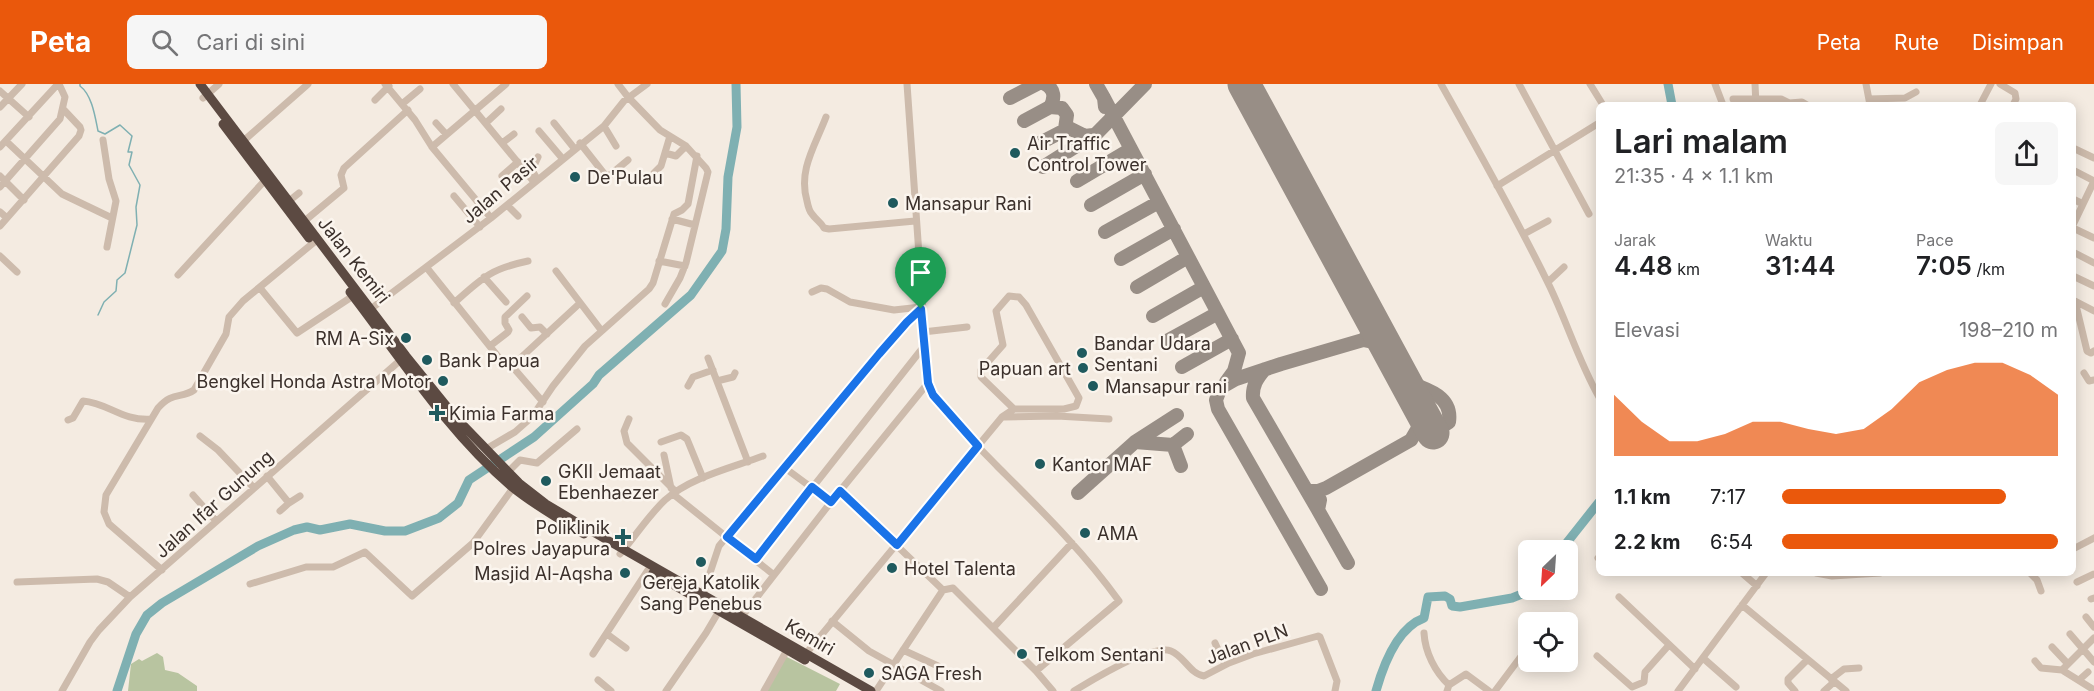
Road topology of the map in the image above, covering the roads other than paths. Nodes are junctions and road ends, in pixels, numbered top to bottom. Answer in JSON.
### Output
{"nodes":[{"id":1,"x":22,"y":84,"type":"edge"},
{"id":2,"x":59,"y":84,"type":"edge"},
{"id":3,"x":193,"y":84,"type":"edge"},
{"id":4,"x":200,"y":84,"type":"edge"},
{"id":5,"x":219,"y":84,"type":"edge"},
{"id":6,"x":308,"y":84,"type":"edge"},
{"id":7,"x":453,"y":84,"type":"edge"},
{"id":8,"x":506,"y":84,"type":"edge"},
{"id":9,"x":618,"y":84,"type":"edge"},
{"id":10,"x":647,"y":84,"type":"edge"},
{"id":11,"x":907,"y":84,"type":"edge"},
{"id":12,"x":1441,"y":84,"type":"edge"},
{"id":13,"x":1519,"y":84,"type":"edge"},
{"id":14,"x":1590,"y":84,"type":"edge"},
{"id":15,"x":1715,"y":84,"type":"edge"},
{"id":16,"x":1755,"y":84,"type":"edge"},
{"id":17,"x":1866,"y":84,"type":"edge"},
{"id":18,"x":1992,"y":84,"type":"edge"},
{"id":19,"x":2000,"y":84,"type":"edge"},
{"id":20,"x":388,"y":85,"type":"edge"},
{"id":21,"x":420,"y":89,"type":"dead end"},
{"id":22,"x":0,"y":91,"type":"edge"},
{"id":23,"x":1916,"y":92,"type":"dead end"},
{"id":24,"x":206,"y":96,"type":"junction"},
{"id":25,"x":628,"y":97,"type":"junction"},
{"id":26,"x":8,"y":98,"type":"junction"},
{"id":27,"x":1733,"y":99,"type":"dead end"},
{"id":28,"x":375,"y":100,"type":"dead end"},
{"id":29,"x":1601,"y":102,"type":"edge"},
{"id":30,"x":1722,"y":102,"type":"edge"},
{"id":31,"x":1756,"y":102,"type":"edge"},
{"id":32,"x":1787,"y":102,"type":"edge"},
{"id":33,"x":1869,"y":102,"type":"edge"},
{"id":34,"x":1982,"y":102,"type":"edge"},
{"id":35,"x":2014,"y":102,"type":"edge"},
{"id":36,"x":0,"y":107,"type":"edge"},
{"id":37,"x":405,"y":107,"type":"junction"},
{"id":38,"x":501,"y":109,"type":"dead end"},
{"id":39,"x":64,"y":110,"type":"junction"},
{"id":40,"x":474,"y":110,"type":"junction"},
{"id":41,"x":28,"y":117,"type":"junction"},
{"id":42,"x":826,"y":117,"type":"dead end"},
{"id":43,"x":436,"y":123,"type":"dead end"},
{"id":44,"x":486,"y":123,"type":"junction"},
{"id":45,"x":554,"y":123,"type":"dead end"},
{"id":46,"x":1596,"y":125,"type":"edge"},
{"id":47,"x":604,"y":126,"type":"junction"},
{"id":48,"x":539,"y":131,"type":"dead end"},
{"id":49,"x":446,"y":134,"type":"junction"},
{"id":50,"x":514,"y":134,"type":"dead end"},
{"id":51,"x":670,"y":136,"type":"junction"},
{"id":52,"x":103,"y":140,"type":"dead end"},
{"id":53,"x":6,"y":141,"type":"junction"},
{"id":54,"x":241,"y":143,"type":"junction"},
{"id":55,"x":502,"y":143,"type":"junction"},
{"id":56,"x":577,"y":146,"type":"junction"},
{"id":57,"x":616,"y":146,"type":"dead end"},
{"id":58,"x":686,"y":146,"type":"junction"},
{"id":59,"x":0,"y":147,"type":"edge"},
{"id":60,"x":432,"y":147,"type":"junction"},
{"id":61,"x":2076,"y":149,"type":"edge"},
{"id":62,"x":1555,"y":150,"type":"junction"},
{"id":63,"x":665,"y":153,"type":"junction"},
{"id":64,"x":697,"y":156,"type":"junction"},
{"id":65,"x":25,"y":158,"type":"junction"},
{"id":66,"x":538,"y":158,"type":"dead end"},
{"id":67,"x":562,"y":158,"type":"junction"},
{"id":68,"x":2094,"y":158,"type":"edge"},
{"id":69,"x":628,"y":160,"type":"dead end"},
{"id":70,"x":518,"y":162,"type":"junction"},
{"id":71,"x":2076,"y":172,"type":"edge"},
{"id":72,"x":654,"y":173,"type":"dead end"},
{"id":73,"x":502,"y":176,"type":"dead end"},
{"id":74,"x":44,"y":178,"type":"junction"},
{"id":75,"x":267,"y":178,"type":"junction"},
{"id":76,"x":536,"y":180,"type":"junction"},
{"id":77,"x":2,"y":181,"type":"edge"},
{"id":78,"x":2094,"y":181,"type":"edge"},
{"id":79,"x":1497,"y":186,"type":"junction"},
{"id":80,"x":298,"y":194,"type":"dead end"},
{"id":81,"x":454,"y":196,"type":"dead end"},
{"id":82,"x":24,"y":200,"type":"junction"},
{"id":83,"x":2076,"y":200,"type":"edge"},
{"id":84,"x":289,"y":201,"type":"junction"},
{"id":85,"x":2083,"y":204,"type":"junction"},
{"id":86,"x":507,"y":205,"type":"junction"},
{"id":87,"x":0,"y":212,"type":"edge"},
{"id":88,"x":1589,"y":214,"type":"dead end"},
{"id":89,"x":518,"y":216,"type":"dead end"},
{"id":90,"x":7,"y":218,"type":"junction"},
{"id":91,"x":112,"y":218,"type":"junction"},
{"id":92,"x":491,"y":218,"type":"junction"},
{"id":93,"x":672,"y":219,"type":"junction"},
{"id":94,"x":2076,"y":219,"type":"edge"},
{"id":95,"x":1548,"y":220,"type":"dead end"},
{"id":96,"x":915,"y":221,"type":"junction"},
{"id":97,"x":302,"y":224,"type":"junction"},
{"id":98,"x":695,"y":225,"type":"junction"},
{"id":99,"x":0,"y":226,"type":"edge"},
{"id":100,"x":480,"y":226,"type":"junction"},
{"id":101,"x":2076,"y":228,"type":"edge"},
{"id":102,"x":1524,"y":234,"type":"junction"},
{"id":103,"x":2094,"y":238,"type":"edge"},
{"id":104,"x":316,"y":242,"type":"junction"},
{"id":105,"x":107,"y":247,"type":"dead end"},
{"id":106,"x":2076,"y":254,"type":"edge"},
{"id":107,"x":0,"y":256,"type":"edge"},
{"id":108,"x":528,"y":261,"type":"dead end"},
{"id":109,"x":659,"y":261,"type":"junction"},
{"id":110,"x":2094,"y":263,"type":"edge"},
{"id":111,"x":685,"y":266,"type":"junction"},
{"id":112,"x":1564,"y":267,"type":"dead end"},
{"id":113,"x":427,"y":268,"type":"junction"},
{"id":114,"x":556,"y":271,"type":"dead end"},
{"id":115,"x":17,"y":272,"type":"dead end"},
{"id":116,"x":178,"y":275,"type":"dead end"},
{"id":117,"x":483,"y":277,"type":"junction"},
{"id":118,"x":2076,"y":277,"type":"edge"},
{"id":119,"x":1548,"y":282,"type":"junction"},
{"id":120,"x":2094,"y":286,"type":"edge"},
{"id":121,"x":260,"y":288,"type":"junction"},
{"id":122,"x":812,"y":292,"type":"dead end"},
{"id":123,"x":356,"y":294,"type":"junction"},
{"id":124,"x":527,"y":296,"type":"dead end"},
{"id":125,"x":506,"y":302,"type":"dead end"},
{"id":126,"x":2076,"y":302,"type":"edge"},
{"id":127,"x":454,"y":303,"type":"junction"},
{"id":128,"x":580,"y":303,"type":"junction"},
{"id":129,"x":665,"y":304,"type":"dead end"},
{"id":130,"x":921,"y":308,"type":"junction"},
{"id":131,"x":2076,"y":309,"type":"edge"},
{"id":132,"x":369,"y":311,"type":"junction"},
{"id":133,"x":2094,"y":311,"type":"edge"},
{"id":134,"x":522,"y":317,"type":"dead end"},
{"id":135,"x":967,"y":327,"type":"dead end"},
{"id":136,"x":602,"y":330,"type":"junction"},
{"id":137,"x":923,"y":332,"type":"junction"},
{"id":138,"x":547,"y":334,"type":"junction"},
{"id":139,"x":925,"y":345,"type":"junction"},
{"id":140,"x":490,"y":346,"type":"junction"},
{"id":141,"x":2094,"y":351,"type":"edge"},
{"id":142,"x":403,"y":358,"type":"junction"},
{"id":143,"x":708,"y":358,"type":"dead end"},
{"id":144,"x":511,"y":365,"type":"junction"},
{"id":145,"x":713,"y":370,"type":"junction"},
{"id":146,"x":735,"y":373,"type":"dead end"},
{"id":147,"x":2084,"y":373,"type":"dead end"},
{"id":148,"x":2094,"y":380,"type":"edge"},
{"id":149,"x":717,"y":381,"type":"junction"},
{"id":150,"x":928,"y":383,"type":"junction"},
{"id":151,"x":688,"y":386,"type":"dead end"},
{"id":152,"x":1596,"y":390,"type":"edge"},
{"id":153,"x":543,"y":402,"type":"junction"},
{"id":154,"x":1014,"y":409,"type":"junction"},
{"id":155,"x":1002,"y":417,"type":"junction"},
{"id":156,"x":151,"y":419,"type":"junction"},
{"id":157,"x":629,"y":419,"type":"dead end"},
{"id":158,"x":1109,"y":419,"type":"dead end"},
{"id":159,"x":68,"y":420,"type":"dead end"},
{"id":160,"x":577,"y":429,"type":"dead end"},
{"id":161,"x":200,"y":436,"type":"dead end"},
{"id":162,"x":661,"y":442,"type":"dead end"},
{"id":163,"x":978,"y":446,"type":"junction"},
{"id":164,"x":485,"y":452,"type":"junction"},
{"id":165,"x":664,"y":455,"type":"dead end"},
{"id":166,"x":763,"y":456,"type":"dead end"},
{"id":167,"x":748,"y":462,"type":"junction"},
{"id":168,"x":785,"y":468,"type":"junction"},
{"id":169,"x":505,"y":473,"type":"junction"},
{"id":170,"x":267,"y":476,"type":"junction"},
{"id":171,"x":703,"y":478,"type":"junction"},
{"id":172,"x":812,"y":487,"type":"junction"},
{"id":173,"x":254,"y":488,"type":"junction"},
{"id":174,"x":513,"y":488,"type":"junction"},
{"id":175,"x":673,"y":491,"type":"junction"},
{"id":176,"x":840,"y":491,"type":"junction"},
{"id":177,"x":193,"y":495,"type":"dead end"},
{"id":178,"x":300,"y":496,"type":"dead end"},
{"id":179,"x":831,"y":502,"type":"junction"},
{"id":180,"x":289,"y":503,"type":"junction"},
{"id":181,"x":544,"y":506,"type":"junction"},
{"id":182,"x":280,"y":510,"type":"dead end"},
{"id":183,"x":216,"y":521,"type":"junction"},
{"id":184,"x":727,"y":537,"type":"junction"},
{"id":185,"x":2094,"y":538,"type":"edge"},
{"id":186,"x":1072,"y":543,"type":"junction"},
{"id":187,"x":897,"y":545,"type":"junction"},
{"id":188,"x":2076,"y":547,"type":"edge"},
{"id":189,"x":622,"y":552,"type":"junction"},
{"id":190,"x":756,"y":559,"type":"junction"},
{"id":191,"x":162,"y":570,"type":"junction"},
{"id":192,"x":648,"y":570,"type":"junction"},
{"id":193,"x":2094,"y":574,"type":"edge"},
{"id":194,"x":774,"y":575,"type":"junction"},
{"id":195,"x":1745,"y":576,"type":"edge"},
{"id":196,"x":1764,"y":576,"type":"edge"},
{"id":197,"x":2034,"y":576,"type":"edge"},
{"id":198,"x":17,"y":582,"type":"dead end"},
{"id":199,"x":2077,"y":582,"type":"dead end"},
{"id":200,"x":250,"y":584,"type":"dead end"},
{"id":201,"x":1757,"y":586,"type":"junction"},
{"id":202,"x":684,"y":587,"type":"junction"},
{"id":203,"x":943,"y":590,"type":"junction"},
{"id":204,"x":2041,"y":591,"type":"dead end"},
{"id":205,"x":130,"y":597,"type":"junction"},
{"id":206,"x":701,"y":597,"type":"junction"},
{"id":207,"x":1619,"y":597,"type":"dead end"},
{"id":208,"x":1742,"y":605,"type":"junction"},
{"id":209,"x":719,"y":611,"type":"junction"},
{"id":210,"x":2086,"y":617,"type":"dead end"},
{"id":211,"x":740,"y":620,"type":"junction"},
{"id":212,"x":832,"y":621,"type":"junction"},
{"id":213,"x":2094,"y":627,"type":"edge"},
{"id":214,"x":993,"y":628,"type":"junction"},
{"id":215,"x":1424,"y":633,"type":"dead end"},
{"id":216,"x":607,"y":634,"type":"junction"},
{"id":217,"x":2070,"y":634,"type":"dead end"},
{"id":218,"x":2094,"y":638,"type":"edge"},
{"id":219,"x":1215,"y":643,"type":"dead end"},
{"id":220,"x":1669,"y":645,"type":"junction"},
{"id":221,"x":2052,"y":647,"type":"dead end"},
{"id":222,"x":626,"y":648,"type":"dead end"},
{"id":223,"x":2083,"y":649,"type":"junction"},
{"id":224,"x":787,"y":650,"type":"junction"},
{"id":225,"x":903,"y":650,"type":"junction"},
{"id":226,"x":593,"y":654,"type":"dead end"},
{"id":227,"x":804,"y":656,"type":"junction"},
{"id":228,"x":1597,"y":656,"type":"dead end"},
{"id":229,"x":1703,"y":658,"type":"junction"},
{"id":230,"x":1808,"y":660,"type":"junction"},
{"id":231,"x":1518,"y":661,"type":"edge"},
{"id":232,"x":2035,"y":661,"type":"dead end"},
{"id":233,"x":2094,"y":662,"type":"edge"},
{"id":234,"x":2068,"y":664,"type":"junction"},
{"id":235,"x":892,"y":665,"type":"junction"},
{"id":236,"x":1225,"y":665,"type":"junction"},
{"id":237,"x":938,"y":666,"type":"dead end"},
{"id":238,"x":1859,"y":668,"type":"dead end"},
{"id":239,"x":1695,"y":669,"type":"junction"},
{"id":240,"x":2062,"y":670,"type":"junction"},
{"id":241,"x":1036,"y":671,"type":"junction"},
{"id":242,"x":2088,"y":672,"type":"dead end"},
{"id":243,"x":598,"y":680,"type":"dead end"},
{"id":244,"x":1832,"y":680,"type":"junction"},
{"id":245,"x":2079,"y":680,"type":"junction"},
{"id":246,"x":1736,"y":687,"type":"dead end"},
{"id":247,"x":1448,"y":688,"type":"edge"},
{"id":248,"x":2094,"y":690,"type":"edge"},
{"id":249,"x":62,"y":691,"type":"edge"},
{"id":250,"x":611,"y":691,"type":"edge"},
{"id":251,"x":666,"y":691,"type":"edge"},
{"id":252,"x":764,"y":691,"type":"edge"},
{"id":253,"x":860,"y":691,"type":"edge"},
{"id":254,"x":873,"y":691,"type":"edge"},
{"id":255,"x":941,"y":691,"type":"edge"},
{"id":256,"x":1053,"y":691,"type":"edge"},
{"id":257,"x":1074,"y":691,"type":"edge"},
{"id":258,"x":1335,"y":691,"type":"edge"},
{"id":259,"x":1489,"y":691,"type":"edge"},
{"id":260,"x":1496,"y":691,"type":"edge"},
{"id":261,"x":1678,"y":691,"type":"edge"},
{"id":262,"x":1795,"y":691,"type":"edge"},
{"id":263,"x":1824,"y":691,"type":"edge"},
{"id":264,"x":1846,"y":691,"type":"edge"}],
"edges":[{"from":1,"to":26,"type":"street"},
{"from":2,"to":39,"type":"street"},
{"from":2,"to":41,"type":"street"},
{"from":3,"to":24,"type":"highway","name":"Jalan Kemiri"},
{"from":4,"to":24,"type":"highway","name":"Jalan Kemiri"},
{"from":5,"to":24,"type":"street"},
{"from":6,"to":54,"type":"street"},
{"from":7,"to":40,"type":"street"},
{"from":8,"to":40,"type":"street"},
{"from":9,"to":25,"type":"street"},
{"from":10,"to":25,"type":"street","name":"Jalan Pasir"},
{"from":11,"to":96,"type":"street"},
{"from":12,"to":79,"type":"street"},
{"from":13,"to":62,"type":"street"},
{"from":14,"to":29,"type":"street"},
{"from":15,"to":30,"type":"street"},
{"from":16,"to":31,"type":"street"},
{"from":17,"to":33,"type":"street"},
{"from":18,"to":34,"type":"street"},
{"from":19,"to":35,"type":"street"},
{"from":20,"to":28,"type":"street"},
{"from":20,"to":37,"type":"street"},
{"from":21,"to":37,"type":"street"},
{"from":22,"to":26,"type":"street"},
{"from":23,"to":33,"type":"street"},
{"from":24,"to":54,"type":"highway","name":"Jalan Kemiri"},
{"from":25,"to":47,"type":"street","name":"Jalan Pasir"},
{"from":25,"to":51,"type":"street"},
{"from":26,"to":36,"type":"street"},
{"from":26,"to":41,"type":"street"},
{"from":27,"to":31,"type":"street"},
{"from":31,"to":32,"type":"street"},
{"from":37,"to":60,"type":"street"},
{"from":37,"to":97,"type":"street"},
{"from":38,"to":44,"type":"street"},
{"from":39,"to":65,"type":"street"},
{"from":39,"to":74,"type":"street"},
{"from":40,"to":44,"type":"street"},
{"from":40,"to":49,"type":"street"},
{"from":41,"to":53,"type":"street"},
{"from":42,"to":96,"type":"street"},
{"from":43,"to":49,"type":"street"},
{"from":44,"to":55,"type":"street"},
{"from":45,"to":56,"type":"street"},
{"from":46,"to":62,"type":"street"},
{"from":47,"to":56,"type":"street","name":"Jalan Pasir"},
{"from":47,"to":57,"type":"street"},
{"from":48,"to":67,"type":"street"},
{"from":49,"to":60,"type":"street"},
{"from":50,"to":55,"type":"street"},
{"from":51,"to":58,"type":"street"},
{"from":51,"to":63,"type":"street"},
{"from":52,"to":91,"type":"street"},
{"from":53,"to":59,"type":"street"},
{"from":53,"to":65,"type":"street"},
{"from":54,"to":75,"type":"highway","name":"Jalan Kemiri"},
{"from":55,"to":70,"type":"street"},
{"from":56,"to":67,"type":"street","name":"Jalan Pasir"},
{"from":56,"to":69,"type":"street"},
{"from":58,"to":63,"type":"street"},
{"from":58,"to":64,"type":"street"},
{"from":60,"to":92,"type":"street"},
{"from":61,"to":68,"type":"street"},
{"from":62,"to":79,"type":"street"},
{"from":62,"to":88,"type":"street"},
{"from":63,"to":72,"type":"street"},
{"from":64,"to":93,"type":"street"},
{"from":64,"to":98,"type":"street"},
{"from":65,"to":74,"type":"street"},
{"from":65,"to":77,"type":"street"},
{"from":66,"to":76,"type":"street"},
{"from":67,"to":76,"type":"street","name":"Jalan Pasir"},
{"from":70,"to":73,"type":"street"},
{"from":70,"to":76,"type":"street"},
{"from":71,"to":78,"type":"street"},
{"from":74,"to":82,"type":"street"},
{"from":74,"to":91,"type":"street"},
{"from":75,"to":84,"type":"highway","name":"Jalan Kemiri"},
{"from":75,"to":97,"type":"highway","name":"Jalan Kemiri"},
{"from":75,"to":116,"type":"street"},
{"from":76,"to":86,"type":"street","name":"Jalan Pasir"},
{"from":77,"to":82,"type":"street"},
{"from":78,"to":85,"type":"street"},
{"from":79,"to":102,"type":"street"},
{"from":80,"to":84,"type":"street"},
{"from":81,"to":100,"type":"street"},
{"from":82,"to":90,"type":"street"},
{"from":83,"to":85,"type":"street"},
{"from":84,"to":97,"type":"highway","name":"Jalan Kemiri"},
{"from":85,"to":94,"type":"street"},
{"from":86,"to":89,"type":"street"},
{"from":86,"to":92,"type":"street","name":"Jalan Pasir"},
{"from":87,"to":90,"type":"street"},
{"from":90,"to":99,"type":"street"},
{"from":91,"to":105,"type":"street"},
{"from":92,"to":100,"type":"street","name":"Jalan Pasir"},
{"from":93,"to":98,"type":"street"},
{"from":93,"to":109,"type":"street"},
{"from":95,"to":102,"type":"street"},
{"from":96,"to":130,"type":"street"},
{"from":97,"to":104,"type":"highway","name":"Jalan Kemiri"},
{"from":98,"to":111,"type":"street"},
{"from":100,"to":113,"type":"street","name":"Jalan Pasir"},
{"from":101,"to":103,"type":"street"},
{"from":102,"to":119,"type":"street"},
{"from":104,"to":121,"type":"street"},
{"from":104,"to":123,"type":"highway","name":"Jalan Kemiri"},
{"from":106,"to":110,"type":"street"},
{"from":107,"to":115,"type":"street"},
{"from":108,"to":117,"type":"street"},
{"from":109,"to":111,"type":"street"},
{"from":109,"to":136,"type":"street"},
{"from":111,"to":129,"type":"street"},
{"from":112,"to":119,"type":"street"},
{"from":113,"to":127,"type":"street"},
{"from":113,"to":132,"type":"street","name":"Jalan Pasir"},
{"from":114,"to":128,"type":"street"},
{"from":117,"to":125,"type":"street"},
{"from":117,"to":127,"type":"street"},
{"from":118,"to":120,"type":"street"},
{"from":119,"to":152,"type":"street"},
{"from":121,"to":123,"type":"street"},
{"from":121,"to":156,"type":"street"},
{"from":122,"to":130,"type":"street"},
{"from":123,"to":132,"type":"highway","name":"Jalan Kemiri"},
{"from":124,"to":140,"type":"street"},
{"from":126,"to":133,"type":"street"},
{"from":127,"to":140,"type":"street"},
{"from":128,"to":136,"type":"street"},
{"from":128,"to":138,"type":"street"},
{"from":130,"to":137,"type":"street"},
{"from":130,"to":168,"type":"street"},
{"from":131,"to":141,"type":"street"},
{"from":132,"to":142,"type":"highway","name":"Jalan Kemiri"},
{"from":134,"to":138,"type":"street"},
{"from":135,"to":137,"type":"street"},
{"from":136,"to":153,"type":"street"},
{"from":137,"to":139,"type":"street"},
{"from":138,"to":144,"type":"street"},
{"from":139,"to":150,"type":"street"},
{"from":139,"to":172,"type":"street"},
{"from":140,"to":144,"type":"street"},
{"from":142,"to":164,"type":"highway","name":"Jalan Kemiri"},
{"from":142,"to":164,"type":"highway","name":"Jalan Kemiri"},
{"from":142,"to":170,"type":"street","name":"Jalan Ifar Gunung"},
{"from":143,"to":145,"type":"street"},
{"from":144,"to":153,"type":"street"},
{"from":145,"to":149,"type":"street"},
{"from":145,"to":151,"type":"street"},
{"from":146,"to":149,"type":"street"},
{"from":147,"to":148,"type":"street"},
{"from":149,"to":167,"type":"street"},
{"from":150,"to":163,"type":"street"},
{"from":150,"to":176,"type":"street"},
{"from":153,"to":164,"type":"street"},
{"from":154,"to":154,"type":"street"},
{"from":154,"to":155,"type":"street"},
{"from":155,"to":158,"type":"street"},
{"from":155,"to":163,"type":"street"},
{"from":156,"to":159,"type":"street"},
{"from":156,"to":191,"type":"street"},
{"from":157,"to":175,"type":"street"},
{"from":160,"to":169,"type":"street"},
{"from":161,"to":173,"type":"street"},
{"from":162,"to":171,"type":"street"},
{"from":163,"to":186,"type":"street"},
{"from":163,"to":187,"type":"street"},
{"from":164,"to":169,"type":"highway"},
{"from":165,"to":175,"type":"street"},
{"from":166,"to":167,"type":"street"},
{"from":167,"to":171,"type":"street"},
{"from":168,"to":172,"type":"street"},
{"from":168,"to":184,"type":"street"},
{"from":169,"to":174,"type":"highway"},
{"from":169,"to":181,"type":"highway"},
{"from":170,"to":173,"type":"street","name":"Jalan Ifar Gunung"},
{"from":170,"to":180,"type":"street"},
{"from":171,"to":175,"type":"street"},
{"from":172,"to":179,"type":"street"},
{"from":172,"to":190,"type":"street"},
{"from":173,"to":183,"type":"street","name":"Jalan Ifar Gunung"},
{"from":174,"to":181,"type":"highway"},
{"from":174,"to":200,"type":"street"},
{"from":175,"to":184,"type":"street"},
{"from":175,"to":189,"type":"street"},
{"from":176,"to":179,"type":"street"},
{"from":176,"to":187,"type":"street"},
{"from":177,"to":183,"type":"street"},
{"from":178,"to":180,"type":"street"},
{"from":179,"to":194,"type":"street"},
{"from":180,"to":182,"type":"street"},
{"from":181,"to":189,"type":"highway","name":"Kemiri"},
{"from":183,"to":191,"type":"street","name":"Jalan Ifar Gunung"},
{"from":184,"to":190,"type":"street"},
{"from":184,"to":206,"type":"street"},
{"from":185,"to":188,"type":"street"},
{"from":186,"to":214,"type":"street"},
{"from":186,"to":241,"type":"street"},
{"from":187,"to":203,"type":"street"},
{"from":187,"to":212,"type":"street"},
{"from":189,"to":192,"type":"highway","name":"Kemiri"},
{"from":189,"to":202,"type":"highway","name":"Kemiri"},
{"from":190,"to":194,"type":"street"},
{"from":191,"to":205,"type":"street","name":"Jalan Ifar Gunung"},
{"from":192,"to":202,"type":"highway","name":"Kemiri"},
{"from":192,"to":216,"type":"street"},
{"from":193,"to":199,"type":"street"},
{"from":194,"to":211,"type":"street"},
{"from":195,"to":201,"type":"street"},
{"from":196,"to":201,"type":"street"},
{"from":197,"to":204,"type":"street"},
{"from":198,"to":205,"type":"street"},
{"from":201,"to":208,"type":"street"},
{"from":202,"to":206,"type":"highway","name":"Kemiri"},
{"from":203,"to":214,"type":"street"},
{"from":203,"to":225,"type":"street"},
{"from":205,"to":249,"type":"street","name":"Jalan Ifar Gunung"},
{"from":206,"to":209,"type":"highway","name":"Kemiri"},
{"from":206,"to":211,"type":"highway","name":"Kemiri"},
{"from":207,"to":220,"type":"street"},
{"from":208,"to":229,"type":"street"},
{"from":208,"to":230,"type":"street"},
{"from":209,"to":211,"type":"highway","name":"Kemiri"},
{"from":209,"to":251,"type":"street"},
{"from":210,"to":213,"type":"street"},
{"from":211,"to":224,"type":"highway","name":"Kemiri"},
{"from":211,"to":227,"type":"highway","name":"Kemiri"},
{"from":212,"to":227,"type":"street"},
{"from":212,"to":235,"type":"street"},
{"from":214,"to":241,"type":"street"},
{"from":215,"to":247,"type":"street"},
{"from":216,"to":222,"type":"street"},
{"from":216,"to":226,"type":"street"},
{"from":217,"to":223,"type":"street"},
{"from":218,"to":223,"type":"street"},
{"from":219,"to":236,"type":"street"},
{"from":220,"to":228,"type":"street"},
{"from":220,"to":239,"type":"street"},
{"from":221,"to":234,"type":"street"},
{"from":223,"to":233,"type":"street"},
{"from":223,"to":234,"type":"street"},
{"from":224,"to":227,"type":"highway","name":"Kemiri"},
{"from":224,"to":252,"type":"street"},
{"from":225,"to":235,"type":"street"},
{"from":225,"to":237,"type":"street"},
{"from":227,"to":253,"type":"highway","name":"Kemiri"},
{"from":227,"to":254,"type":"highway","name":"Kemiri"},
{"from":229,"to":239,"type":"street"},
{"from":229,"to":246,"type":"street"},
{"from":230,"to":244,"type":"street"},
{"from":230,"to":262,"type":"street"},
{"from":231,"to":260,"type":"street"},
{"from":232,"to":240,"type":"street"},
{"from":234,"to":240,"type":"street"},
{"from":235,"to":254,"type":"street"},
{"from":235,"to":255,"type":"street"},
{"from":236,"to":257,"type":"street","name":"Jalan PLN"},
{"from":236,"to":258,"type":"street","name":"Jalan PLN"},
{"from":238,"to":244,"type":"street"},
{"from":239,"to":261,"type":"street"},
{"from":240,"to":245,"type":"street"},
{"from":241,"to":256,"type":"street"},
{"from":242,"to":245,"type":"street"},
{"from":243,"to":250,"type":"street"},
{"from":244,"to":263,"type":"street"},
{"from":244,"to":264,"type":"street"},
{"from":245,"to":248,"type":"street"},
{"from":247,"to":259,"type":"street"}]}
